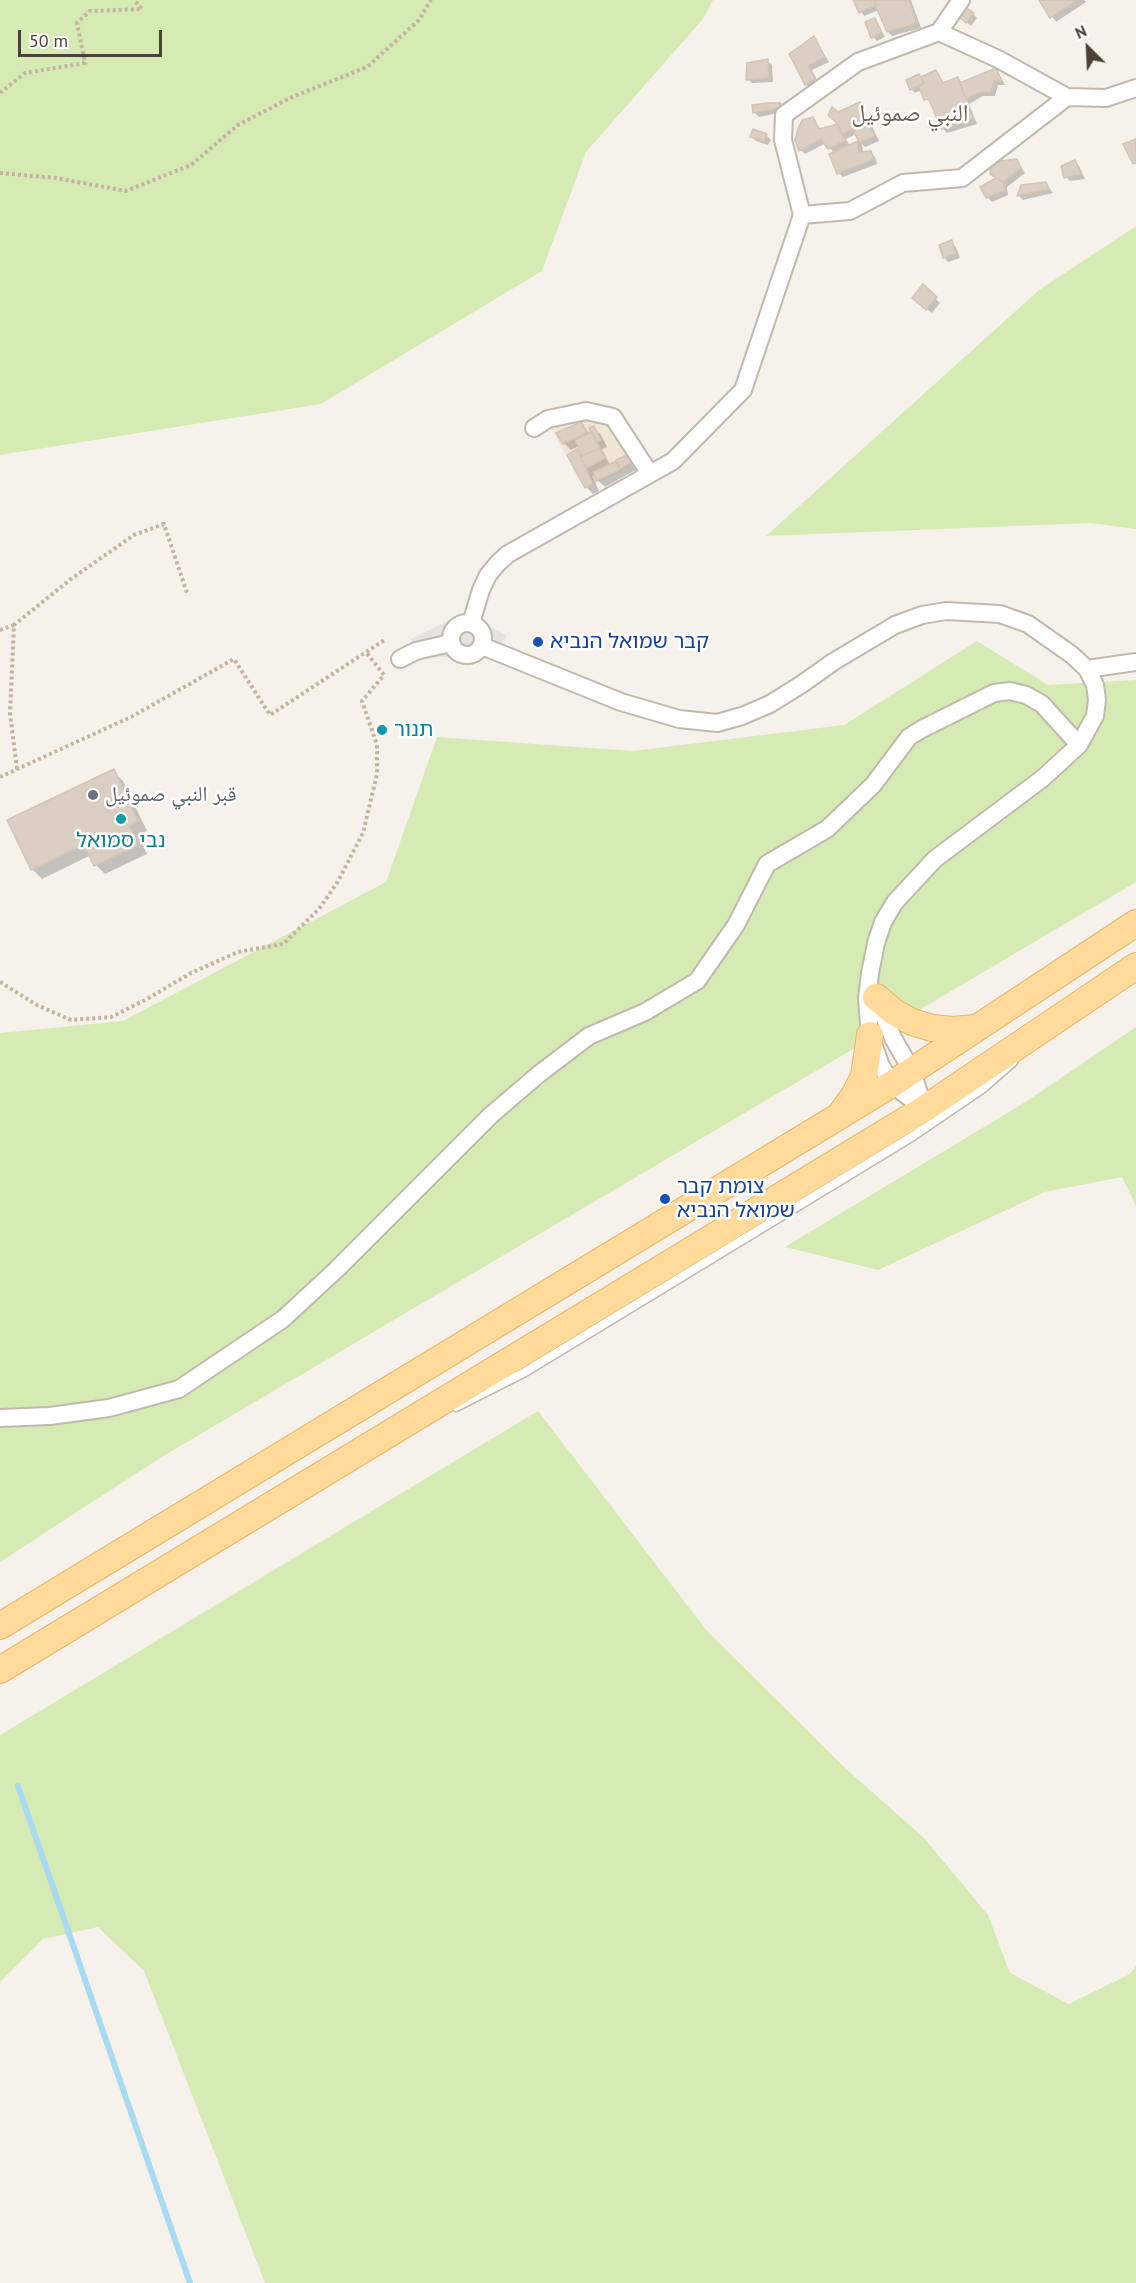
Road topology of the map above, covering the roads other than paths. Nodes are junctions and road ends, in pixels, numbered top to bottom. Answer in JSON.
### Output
{"nodes":[{"id":1,"x":961,"y":0,"type":"edge"},
{"id":2,"x":939,"y":32,"type":"junction"},
{"id":3,"x":1136,"y":88,"type":"edge"},
{"id":4,"x":1067,"y":97,"type":"junction"},
{"id":5,"x":802,"y":215,"type":"junction"},
{"id":6,"x":534,"y":428,"type":"dead end"},
{"id":7,"x":651,"y":474,"type":"junction"},
{"id":8,"x":471,"y":623,"type":"junction"},
{"id":9,"x":451,"y":643,"type":"junction"},
{"id":10,"x":482,"y":646,"type":"junction"},
{"id":11,"x":399,"y":659,"type":"dead end"},
{"id":12,"x":1136,"y":662,"type":"edge"},
{"id":13,"x":1087,"y":669,"type":"junction"},
{"id":14,"x":1079,"y":745,"type":"junction"},
{"id":15,"x":1136,"y":923,"type":"edge"},
{"id":16,"x":1136,"y":966,"type":"edge"},
{"id":17,"x":873,"y":985,"type":"junction"},
{"id":18,"x":1060,"y":1017,"type":"junction"},
{"id":19,"x":977,"y":1028,"type":"junction"},
{"id":20,"x":870,"y":1035,"type":"junction"},
{"id":21,"x":902,"y":1078,"type":"junction"},
{"id":22,"x":924,"y":1108,"type":"junction"},
{"id":23,"x":839,"y":1117,"type":"junction"},
{"id":24,"x":449,"y":1410,"type":"dead end"},
{"id":25,"x":439,"y":1414,"type":"dead end"},
{"id":26,"x":0,"y":1418,"type":"edge"},
{"id":27,"x":378,"y":1440,"type":"junction"},
{"id":28,"x":0,"y":1626,"type":"edge"},
{"id":29,"x":0,"y":1670,"type":"edge"}],
"edges":[{"from":1,"to":2,"type":"street"},
{"from":2,"to":4,"type":"street"},
{"from":2,"to":5,"type":"street"},
{"from":3,"to":4,"type":"street"},
{"from":4,"to":5,"type":"street"},
{"from":5,"to":7,"type":"street"},
{"from":6,"to":7,"type":"street"},
{"from":7,"to":8,"type":"street"},
{"from":8,"to":9,"type":"street"},
{"from":8,"to":10,"type":"street"},
{"from":9,"to":10,"type":"street"},
{"from":9,"to":11,"type":"street"},
{"from":10,"to":13,"type":"street"},
{"from":12,"to":13,"type":"street"},
{"from":13,"to":14,"type":"street"},
{"from":14,"to":17,"type":"street"},
{"from":14,"to":26,"type":"street"},
{"from":15,"to":19,"type":"main road"},
{"from":16,"to":18,"type":"main road"},
{"from":17,"to":19,"type":"main road"},
{"from":17,"to":20,"type":"street"},
{"from":17,"to":21,"type":"street"},
{"from":18,"to":22,"type":"main road"},
{"from":18,"to":24,"type":"lane"},
{"from":19,"to":21,"type":"main road"},
{"from":20,"to":21,"type":"street"},
{"from":20,"to":23,"type":"main road"},
{"from":21,"to":22,"type":"street"},
{"from":21,"to":23,"type":"main road"},
{"from":22,"to":27,"type":"main road"},
{"from":23,"to":28,"type":"main road"},
{"from":25,"to":27,"type":"lane"},
{"from":27,"to":29,"type":"main road"}]}
